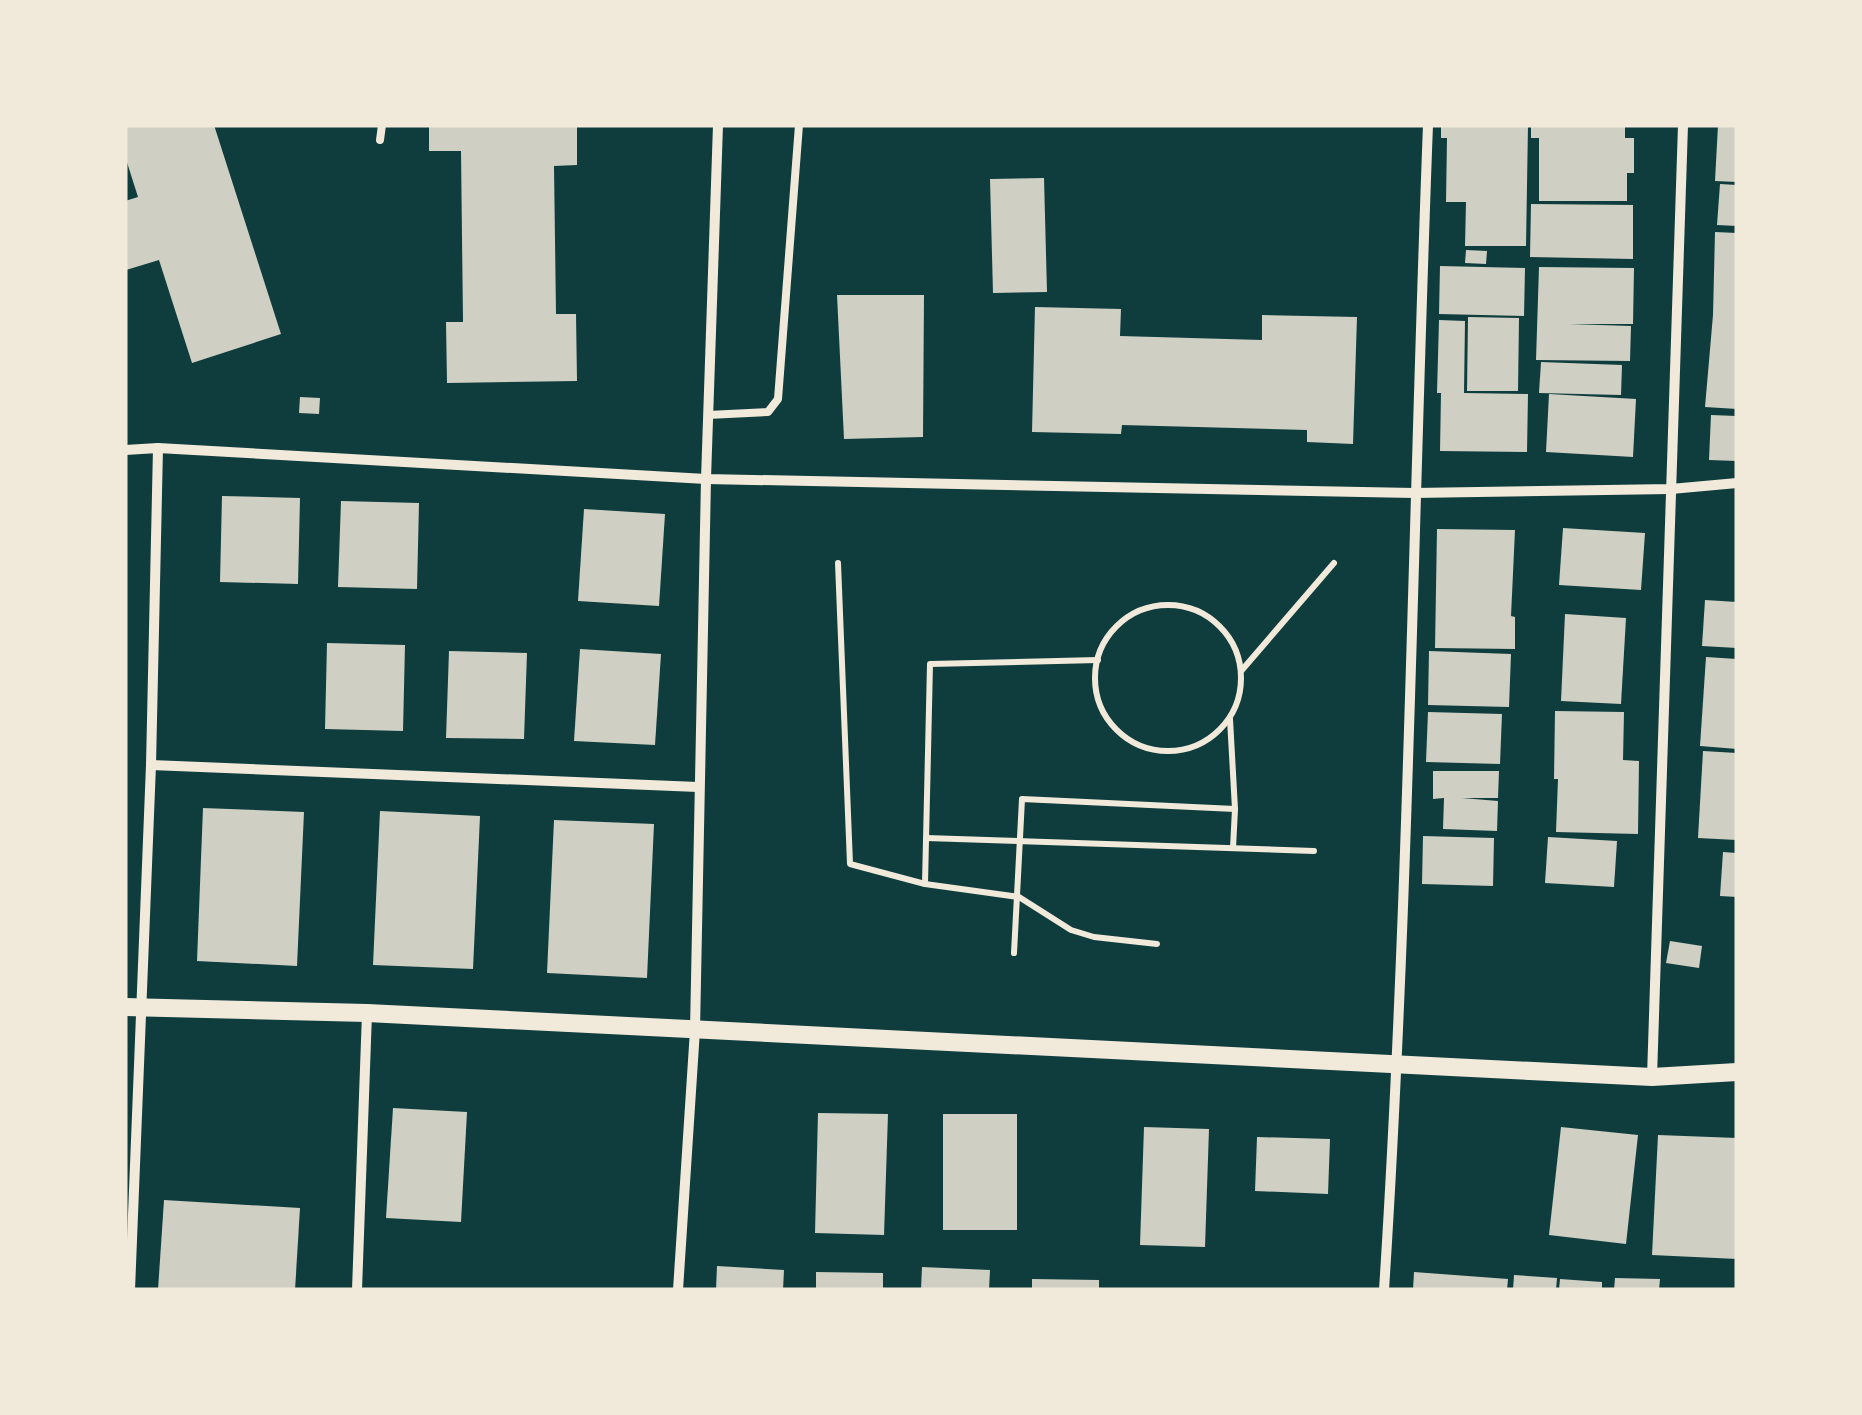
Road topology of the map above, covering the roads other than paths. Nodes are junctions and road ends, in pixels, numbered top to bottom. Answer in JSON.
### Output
{"nodes":[{"id":1,"x":382,"y":125,"type":"edge"},
{"id":2,"x":718,"y":125,"type":"edge"},
{"id":3,"x":799,"y":125,"type":"edge"},
{"id":4,"x":1428,"y":125,"type":"edge"},
{"id":5,"x":1683,"y":125,"type":"edge"},
{"id":6,"x":380,"y":140,"type":"dead end"},
{"id":7,"x":708,"y":415,"type":"junction"},
{"id":8,"x":158,"y":448,"type":"junction"},
{"id":9,"x":125,"y":450,"type":"edge"},
{"id":10,"x":706,"y":479,"type":"junction"},
{"id":11,"x":1737,"y":483,"type":"edge"},
{"id":12,"x":1671,"y":489,"type":"junction"},
{"id":13,"x":1414,"y":494,"type":"junction"},
{"id":14,"x":151,"y":765,"type":"junction"},
{"id":15,"x":698,"y":787,"type":"junction"},
{"id":16,"x":133,"y":1007,"type":"edge"},
{"id":17,"x":368,"y":1013,"type":"junction"},
{"id":18,"x":695,"y":1030,"type":"junction"},
{"id":19,"x":1398,"y":1065,"type":"junction"},
{"id":20,"x":1737,"y":1072,"type":"edge"},
{"id":21,"x":1652,"y":1077,"type":"junction"},
{"id":22,"x":130,"y":1290,"type":"edge"},
{"id":23,"x":357,"y":1290,"type":"edge"},
{"id":24,"x":678,"y":1290,"type":"edge"},
{"id":25,"x":1384,"y":1290,"type":"edge"}],
"edges":[{"from":1,"to":6,"type":"lane"},
{"from":2,"to":7,"type":"street"},
{"from":3,"to":7,"type":"lane"},
{"from":4,"to":13,"type":"street"},
{"from":5,"to":12,"type":"street"},
{"from":7,"to":10,"type":"street"},
{"from":8,"to":9,"type":"street"},
{"from":8,"to":10,"type":"street"},
{"from":8,"to":14,"type":"street"},
{"from":10,"to":13,"type":"street"},
{"from":10,"to":15,"type":"street"},
{"from":11,"to":12,"type":"street"},
{"from":12,"to":13,"type":"street"},
{"from":12,"to":21,"type":"street"},
{"from":13,"to":19,"type":"street"},
{"from":14,"to":15,"type":"street"},
{"from":14,"to":16,"type":"street"},
{"from":15,"to":18,"type":"street"},
{"from":16,"to":17,"type":"street"},
{"from":16,"to":22,"type":"street"},
{"from":17,"to":18,"type":"street"},
{"from":17,"to":23,"type":"street"},
{"from":18,"to":19,"type":"street"},
{"from":18,"to":24,"type":"street"},
{"from":19,"to":21,"type":"street"},
{"from":19,"to":25,"type":"street"},
{"from":20,"to":21,"type":"street"}]}
